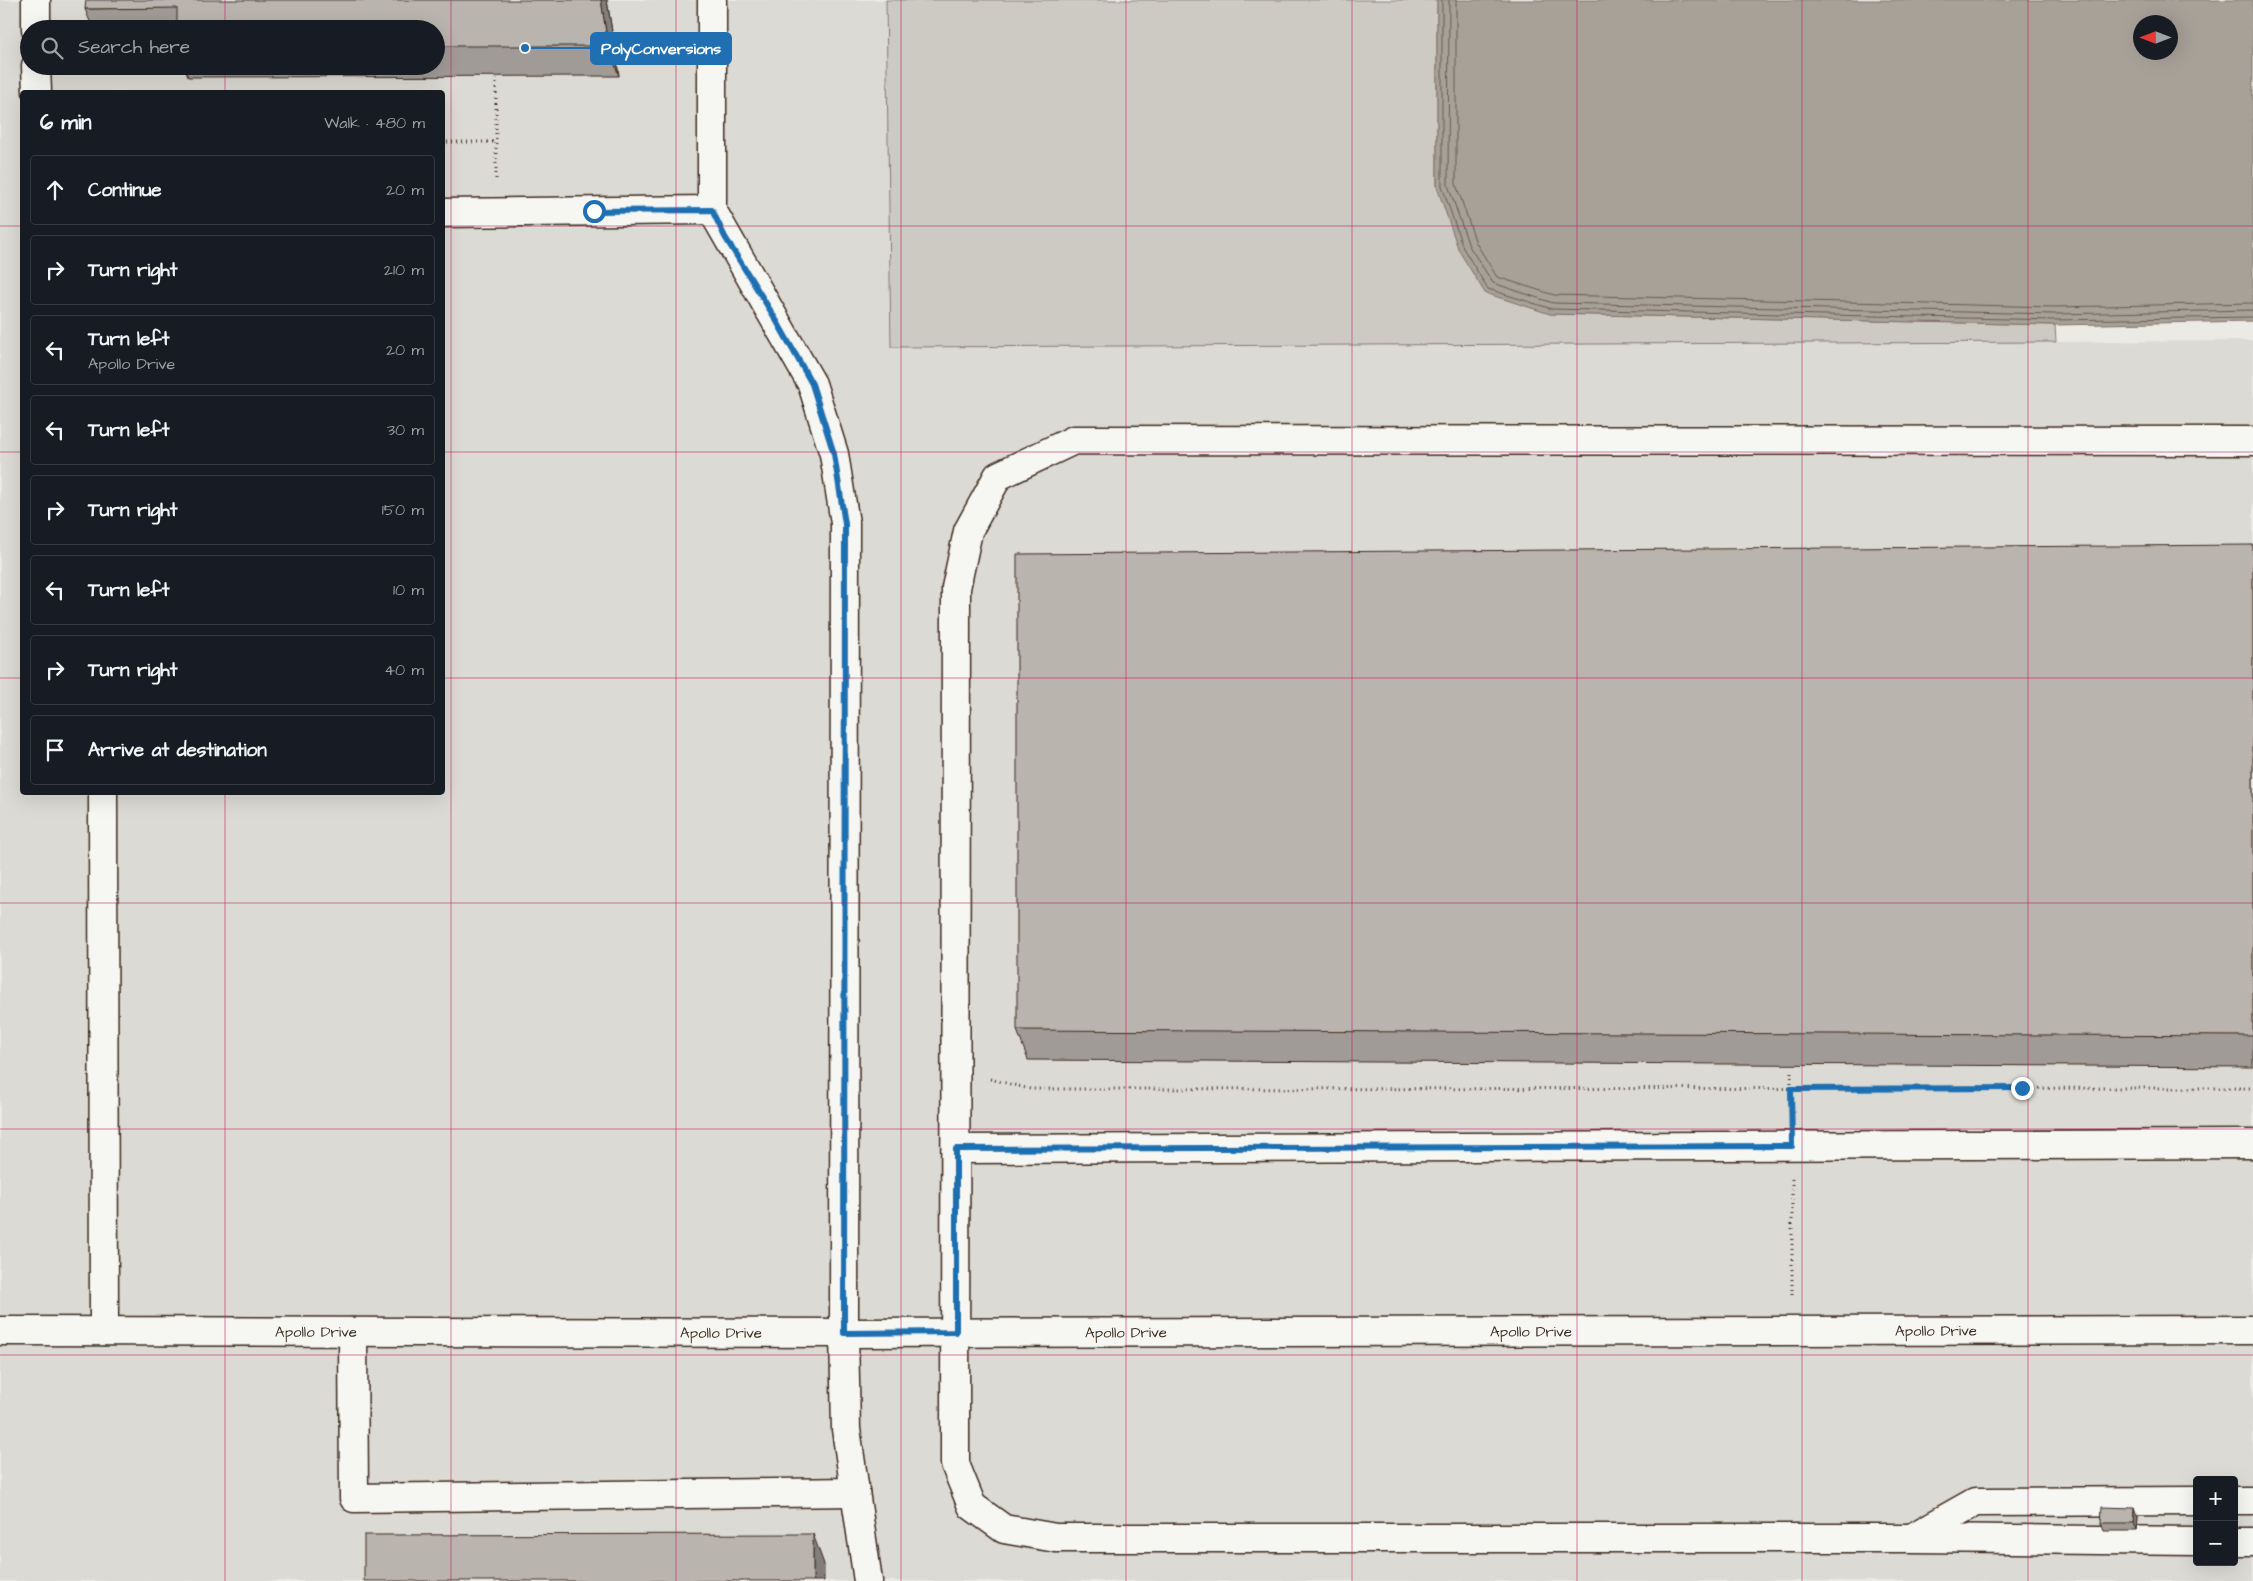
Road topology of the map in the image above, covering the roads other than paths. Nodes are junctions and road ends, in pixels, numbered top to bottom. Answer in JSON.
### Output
{"nodes":[{"id":1,"x":36,"y":0,"type":"edge"},
{"id":2,"x":712,"y":0,"type":"edge"},
{"id":3,"x":36,"y":20,"type":"edge"},
{"id":4,"x":36,"y":75,"type":"edge"},
{"id":5,"x":37,"y":90,"type":"edge"},
{"id":6,"x":712,"y":210,"type":"junction"},
{"id":7,"x":445,"y":213,"type":"edge"},
{"id":8,"x":2253,"y":441,"type":"edge"},
{"id":9,"x":103,"y":795,"type":"edge"},
{"id":10,"x":2253,"y":1144,"type":"edge"},
{"id":11,"x":956,"y":1149,"type":"junction"},
{"id":12,"x":2253,"y":1330,"type":"edge"},
{"id":13,"x":0,"y":1331,"type":"edge"},
{"id":14,"x":104,"y":1331,"type":"junction"},
{"id":15,"x":353,"y":1332,"type":"junction"},
{"id":16,"x":956,"y":1332,"type":"junction"},
{"id":17,"x":844,"y":1333,"type":"junction"},
{"id":18,"x":855,"y":1492,"type":"junction"},
{"id":19,"x":2193,"y":1501,"type":"edge"},
{"id":20,"x":2238,"y":1501,"type":"edge"},
{"id":21,"x":2253,"y":1501,"type":"edge"},
{"id":22,"x":1912,"y":1538,"type":"junction"},
{"id":23,"x":2193,"y":1541,"type":"edge"},
{"id":24,"x":2238,"y":1542,"type":"edge"},
{"id":25,"x":2253,"y":1542,"type":"edge"},
{"id":26,"x":868,"y":1581,"type":"edge"}],
"edges":[{"from":1,"to":3,"type":"street"},
{"from":2,"to":6,"type":"street"},
{"from":4,"to":5,"type":"street"},
{"from":6,"to":7,"type":"street"},
{"from":6,"to":17,"type":"street"},
{"from":8,"to":11,"type":"street"},
{"from":9,"to":14,"type":"street"},
{"from":10,"to":11,"type":"street"},
{"from":11,"to":16,"type":"street"},
{"from":12,"to":16,"type":"street","name":"Apollo Drive"},
{"from":13,"to":14,"type":"street","name":"Apollo Drive"},
{"from":14,"to":15,"type":"street","name":"Apollo Drive"},
{"from":15,"to":17,"type":"street","name":"Apollo Drive"},
{"from":15,"to":18,"type":"street"},
{"from":16,"to":17,"type":"street","name":"Apollo Drive"},
{"from":16,"to":22,"type":"street"},
{"from":17,"to":18,"type":"street"},
{"from":18,"to":26,"type":"street"},
{"from":19,"to":22,"type":"street"},
{"from":20,"to":21,"type":"street"},
{"from":22,"to":23,"type":"street"},
{"from":24,"to":25,"type":"street"}]}
